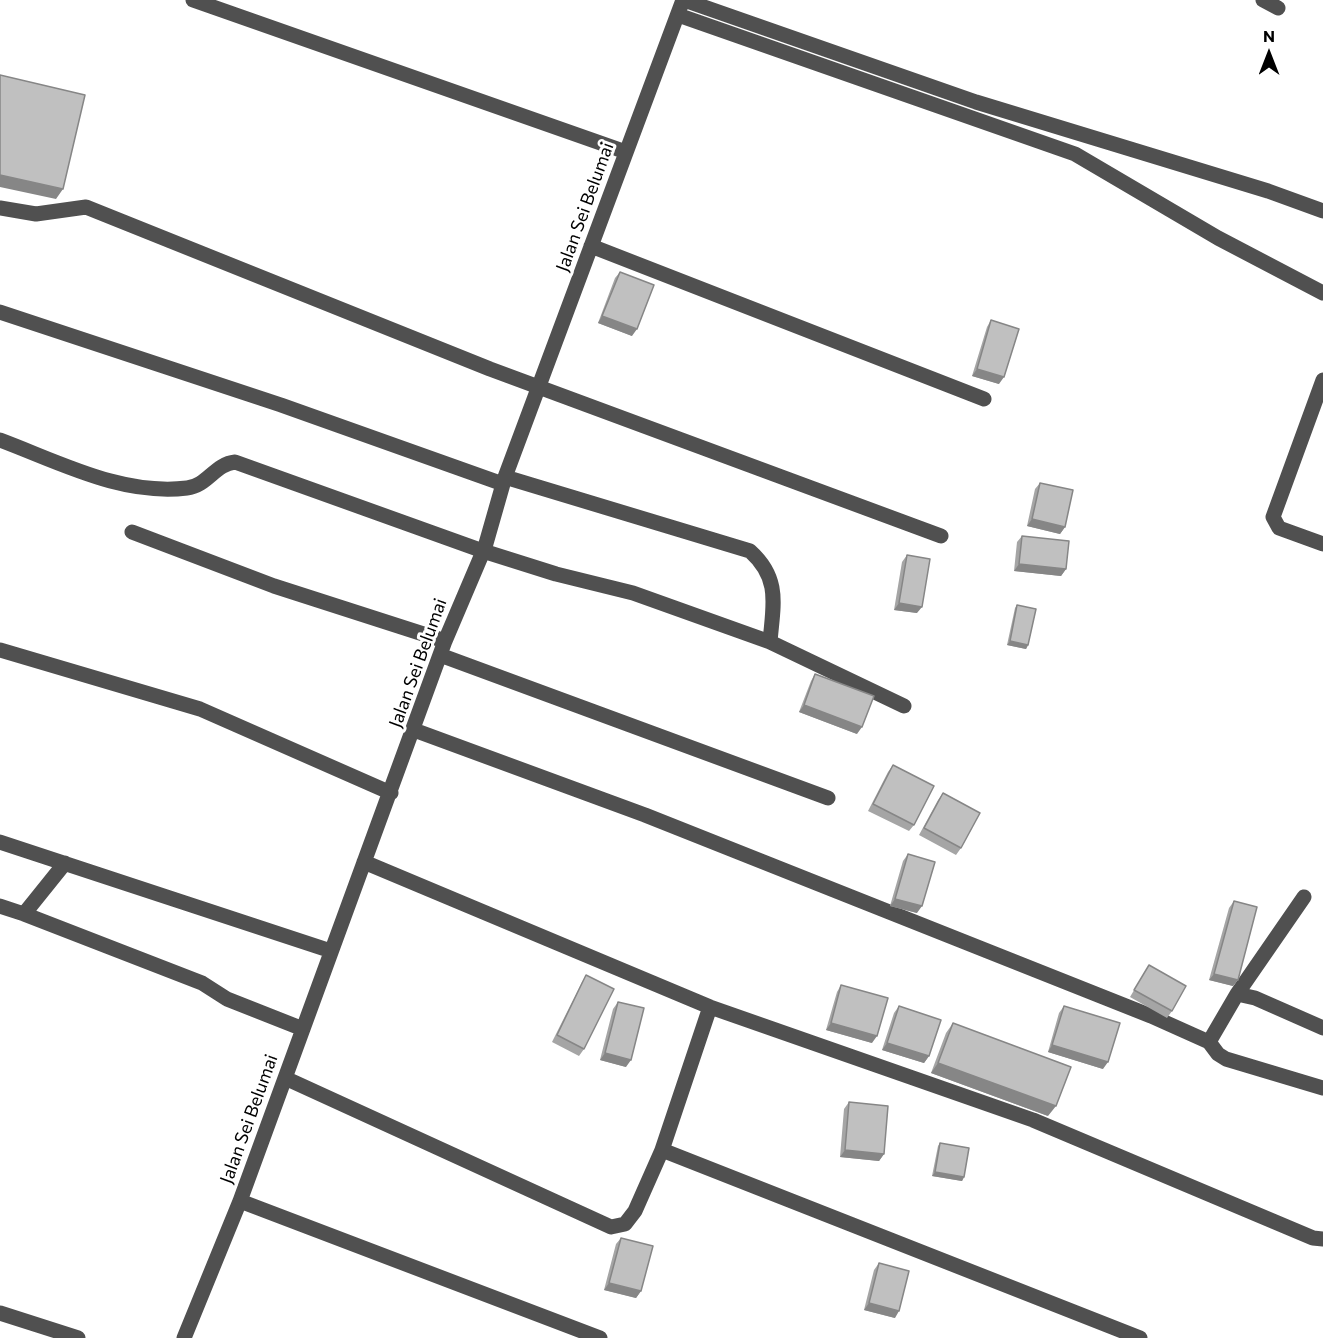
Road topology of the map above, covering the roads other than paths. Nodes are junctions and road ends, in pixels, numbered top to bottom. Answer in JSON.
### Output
{"nodes":[{"id":1,"x":193,"y":0,"type":"edge"},
{"id":2,"x":683,"y":0,"type":"edge"},
{"id":3,"x":1263,"y":0,"type":"edge"},
{"id":4,"x":1278,"y":8,"type":"dead end"},
{"id":5,"x":678,"y":15,"type":"junction"},
{"id":6,"x":626,"y":152,"type":"junction"},
{"id":7,"x":0,"y":208,"type":"edge"},
{"id":8,"x":1323,"y":211,"type":"edge"},
{"id":9,"x":591,"y":246,"type":"junction"},
{"id":10,"x":1323,"y":293,"type":"edge"},
{"id":11,"x":0,"y":312,"type":"edge"},
{"id":12,"x":1323,"y":380,"type":"edge"},
{"id":13,"x":540,"y":386,"type":"junction"},
{"id":14,"x":984,"y":399,"type":"dead end"},
{"id":15,"x":0,"y":440,"type":"edge"},
{"id":16,"x":504,"y":481,"type":"junction"},
{"id":17,"x":132,"y":532,"type":"dead end"},
{"id":18,"x":941,"y":536,"type":"dead end"},
{"id":19,"x":1323,"y":544,"type":"edge"},
{"id":20,"x":483,"y":551,"type":"junction"},
{"id":21,"x":770,"y":642,"type":"junction"},
{"id":22,"x":442,"y":648,"type":"junction"},
{"id":23,"x":0,"y":650,"type":"edge"},
{"id":24,"x":904,"y":706,"type":"dead end"},
{"id":25,"x":414,"y":730,"type":"junction"},
{"id":26,"x":391,"y":793,"type":"junction"},
{"id":27,"x":828,"y":798,"type":"dead end"},
{"id":28,"x":0,"y":842,"type":"edge"},
{"id":29,"x":364,"y":862,"type":"junction"},
{"id":30,"x":65,"y":863,"type":"junction"},
{"id":31,"x":1304,"y":897,"type":"dead end"},
{"id":32,"x":0,"y":906,"type":"edge"},
{"id":33,"x":24,"y":914,"type":"junction"},
{"id":34,"x":331,"y":951,"type":"junction"},
{"id":35,"x":1237,"y":994,"type":"junction"},
{"id":36,"x":710,"y":1007,"type":"junction"},
{"id":37,"x":1323,"y":1028,"type":"edge"},
{"id":38,"x":303,"y":1029,"type":"junction"},
{"id":39,"x":1209,"y":1042,"type":"junction"},
{"id":40,"x":285,"y":1078,"type":"junction"},
{"id":41,"x":1323,"y":1088,"type":"edge"},
{"id":42,"x":662,"y":1150,"type":"junction"},
{"id":43,"x":240,"y":1201,"type":"junction"},
{"id":44,"x":1323,"y":1239,"type":"edge"},
{"id":45,"x":0,"y":1313,"type":"edge"},
{"id":46,"x":78,"y":1338,"type":"edge"},
{"id":47,"x":184,"y":1338,"type":"edge"},
{"id":48,"x":600,"y":1338,"type":"edge"},
{"id":49,"x":1140,"y":1338,"type":"edge"}],
"edges":[{"from":1,"to":6,"type":"street"},
{"from":2,"to":5,"type":"street","name":"Jalan Sei Belumai"},
{"from":2,"to":8,"type":"street"},
{"from":3,"to":4,"type":"street"},
{"from":5,"to":6,"type":"street","name":"Jalan Sei Belumai"},
{"from":5,"to":10,"type":"street"},
{"from":6,"to":9,"type":"street","name":"Jalan Sei Belumai"},
{"from":7,"to":13,"type":"street"},
{"from":9,"to":13,"type":"street","name":"Jalan Sei Belumai"},
{"from":9,"to":14,"type":"street"},
{"from":11,"to":16,"type":"street"},
{"from":12,"to":19,"type":"street"},
{"from":13,"to":16,"type":"street","name":"Jalan Sei Belumai"},
{"from":13,"to":18,"type":"street"},
{"from":15,"to":20,"type":"street"},
{"from":16,"to":20,"type":"street","name":"Jalan Sei Belumai"},
{"from":16,"to":21,"type":"street"},
{"from":17,"to":22,"type":"street"},
{"from":20,"to":21,"type":"street"},
{"from":20,"to":22,"type":"street","name":"Jalan Sei Belumai"},
{"from":21,"to":24,"type":"street"},
{"from":22,"to":25,"type":"street","name":"Jalan Sei Belumai"},
{"from":22,"to":27,"type":"street"},
{"from":23,"to":26,"type":"street"},
{"from":25,"to":26,"type":"street","name":"Jalan Sei Belumai"},
{"from":25,"to":39,"type":"street"},
{"from":26,"to":29,"type":"street","name":"Jalan Sei Belumai"},
{"from":28,"to":30,"type":"street"},
{"from":29,"to":34,"type":"street","name":"Jalan Sei Belumai"},
{"from":29,"to":36,"type":"street"},
{"from":30,"to":33,"type":"street"},
{"from":30,"to":34,"type":"street"},
{"from":31,"to":35,"type":"street"},
{"from":32,"to":33,"type":"street"},
{"from":33,"to":38,"type":"street"},
{"from":34,"to":38,"type":"street","name":"Jalan Sei Belumai"},
{"from":35,"to":37,"type":"street"},
{"from":35,"to":39,"type":"street"},
{"from":36,"to":42,"type":"street"},
{"from":36,"to":44,"type":"street"},
{"from":38,"to":40,"type":"street","name":"Jalan Sei Belumai"},
{"from":39,"to":41,"type":"street"},
{"from":40,"to":42,"type":"street"},
{"from":40,"to":43,"type":"street","name":"Jalan Sei Belumai"},
{"from":42,"to":49,"type":"street"},
{"from":43,"to":47,"type":"street","name":"Jalan Sei Belumai"},
{"from":43,"to":48,"type":"street"},
{"from":45,"to":46,"type":"street"}]}
